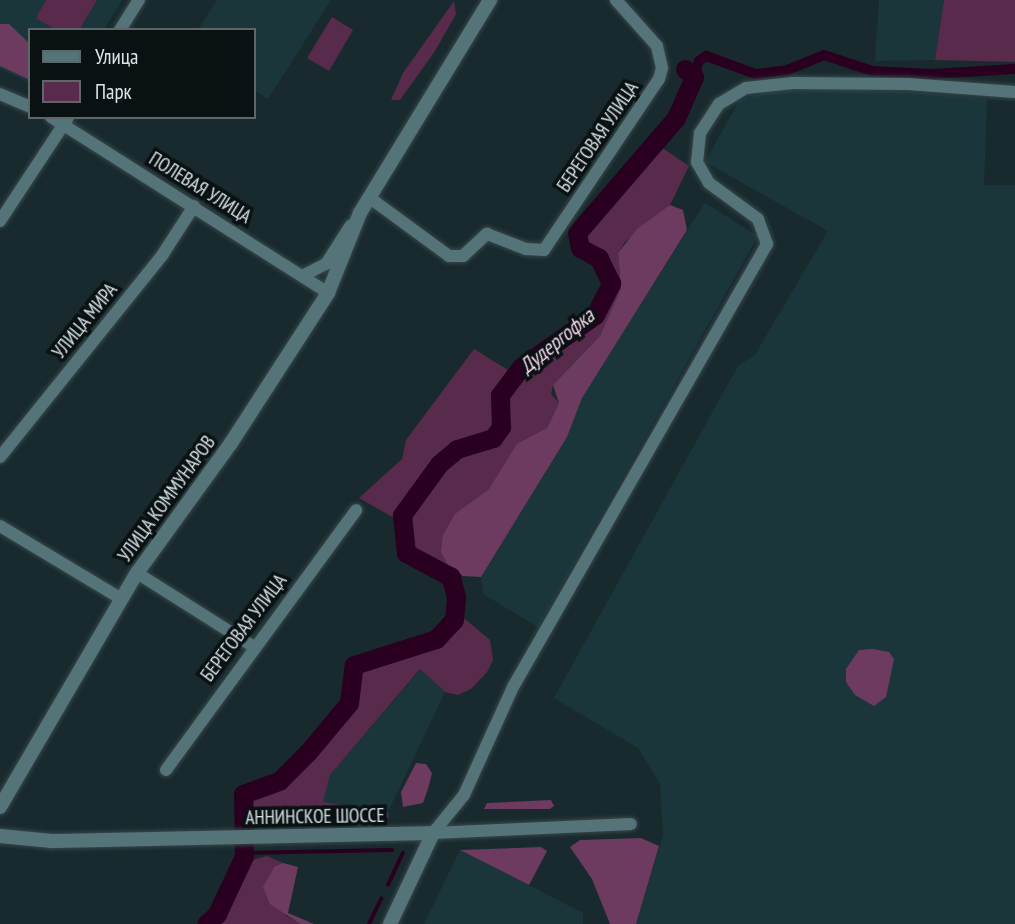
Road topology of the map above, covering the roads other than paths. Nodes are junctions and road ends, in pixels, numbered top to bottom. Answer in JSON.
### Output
{"nodes":[{"id":1,"x":139,"y":0,"type":"edge"},
{"id":2,"x":490,"y":0,"type":"edge"},
{"id":3,"x":616,"y":0,"type":"edge"},
{"id":4,"x":121,"y":28,"type":"edge"},
{"id":5,"x":1015,"y":92,"type":"edge"},
{"id":6,"x":0,"y":93,"type":"edge"},
{"id":7,"x":28,"y":106,"type":"edge"},
{"id":8,"x":66,"y":121,"type":"edge"},
{"id":9,"x":370,"y":198,"type":"junction"},
{"id":10,"x":194,"y":206,"type":"junction"},
{"id":11,"x":360,"y":214,"type":"junction"},
{"id":12,"x":0,"y":221,"type":"edge"},
{"id":13,"x":302,"y":276,"type":"junction"},
{"id":14,"x":328,"y":293,"type":"junction"},
{"id":15,"x":0,"y":457,"type":"edge"},
{"id":16,"x":356,"y":510,"type":"dead end"},
{"id":17,"x":0,"y":526,"type":"edge"},
{"id":18,"x":136,"y":573,"type":"junction"},
{"id":19,"x":120,"y":598,"type":"junction"},
{"id":20,"x":254,"y":647,"type":"junction"},
{"id":21,"x":166,"y":771,"type":"dead end"},
{"id":22,"x":0,"y":807,"type":"edge"},
{"id":23,"x":631,"y":824,"type":"dead end"},
{"id":24,"x":433,"y":833,"type":"junction"},
{"id":25,"x":0,"y":836,"type":"edge"},
{"id":26,"x":390,"y":924,"type":"edge"}],
"edges":[{"from":1,"to":4,"type":"street"},
{"from":2,"to":9,"type":"street","name":"УЛИЦА КОММУНАРОВ"},
{"from":3,"to":9,"type":"street","name":"БЕРЕГОВАЯ УЛИЦА"},
{"from":5,"to":24,"type":"street"},
{"from":6,"to":7,"type":"street"},
{"from":8,"to":10,"type":"street","name":"ПОЛЕВАЯ УЛИЦА"},
{"from":8,"to":12,"type":"street"},
{"from":9,"to":11,"type":"street","name":"УЛИЦА КОММУНАРОВ"},
{"from":10,"to":13,"type":"street","name":"ПОЛЕВАЯ УЛИЦА"},
{"from":10,"to":15,"type":"street","name":"УЛИЦА МИРА"},
{"from":11,"to":13,"type":"street","name":"УЛИЦА КОММУНАРОВ"},
{"from":11,"to":14,"type":"street","name":"УЛИЦА КОММУНАРОВ"},
{"from":13,"to":14,"type":"street","name":"ПОЛЕВАЯ УЛИЦА"},
{"from":14,"to":18,"type":"street","name":"УЛИЦА КОММУНАРОВ"},
{"from":16,"to":20,"type":"street","name":"БЕРЕГОВАЯ УЛИЦА"},
{"from":17,"to":19,"type":"street"},
{"from":18,"to":19,"type":"street","name":"УЛИЦА КОММУНАРОВ"},
{"from":18,"to":20,"type":"street"},
{"from":19,"to":22,"type":"street","name":"УЛИЦА КОММУНАРОВ"},
{"from":20,"to":21,"type":"street","name":"БЕРЕГОВАЯ УЛИЦА"},
{"from":23,"to":24,"type":"street","name":"АННИНСКОЕ ШОССЕ"},
{"from":24,"to":25,"type":"street","name":"АННИНСКОЕ ШОССЕ"},
{"from":24,"to":26,"type":"street"}]}
